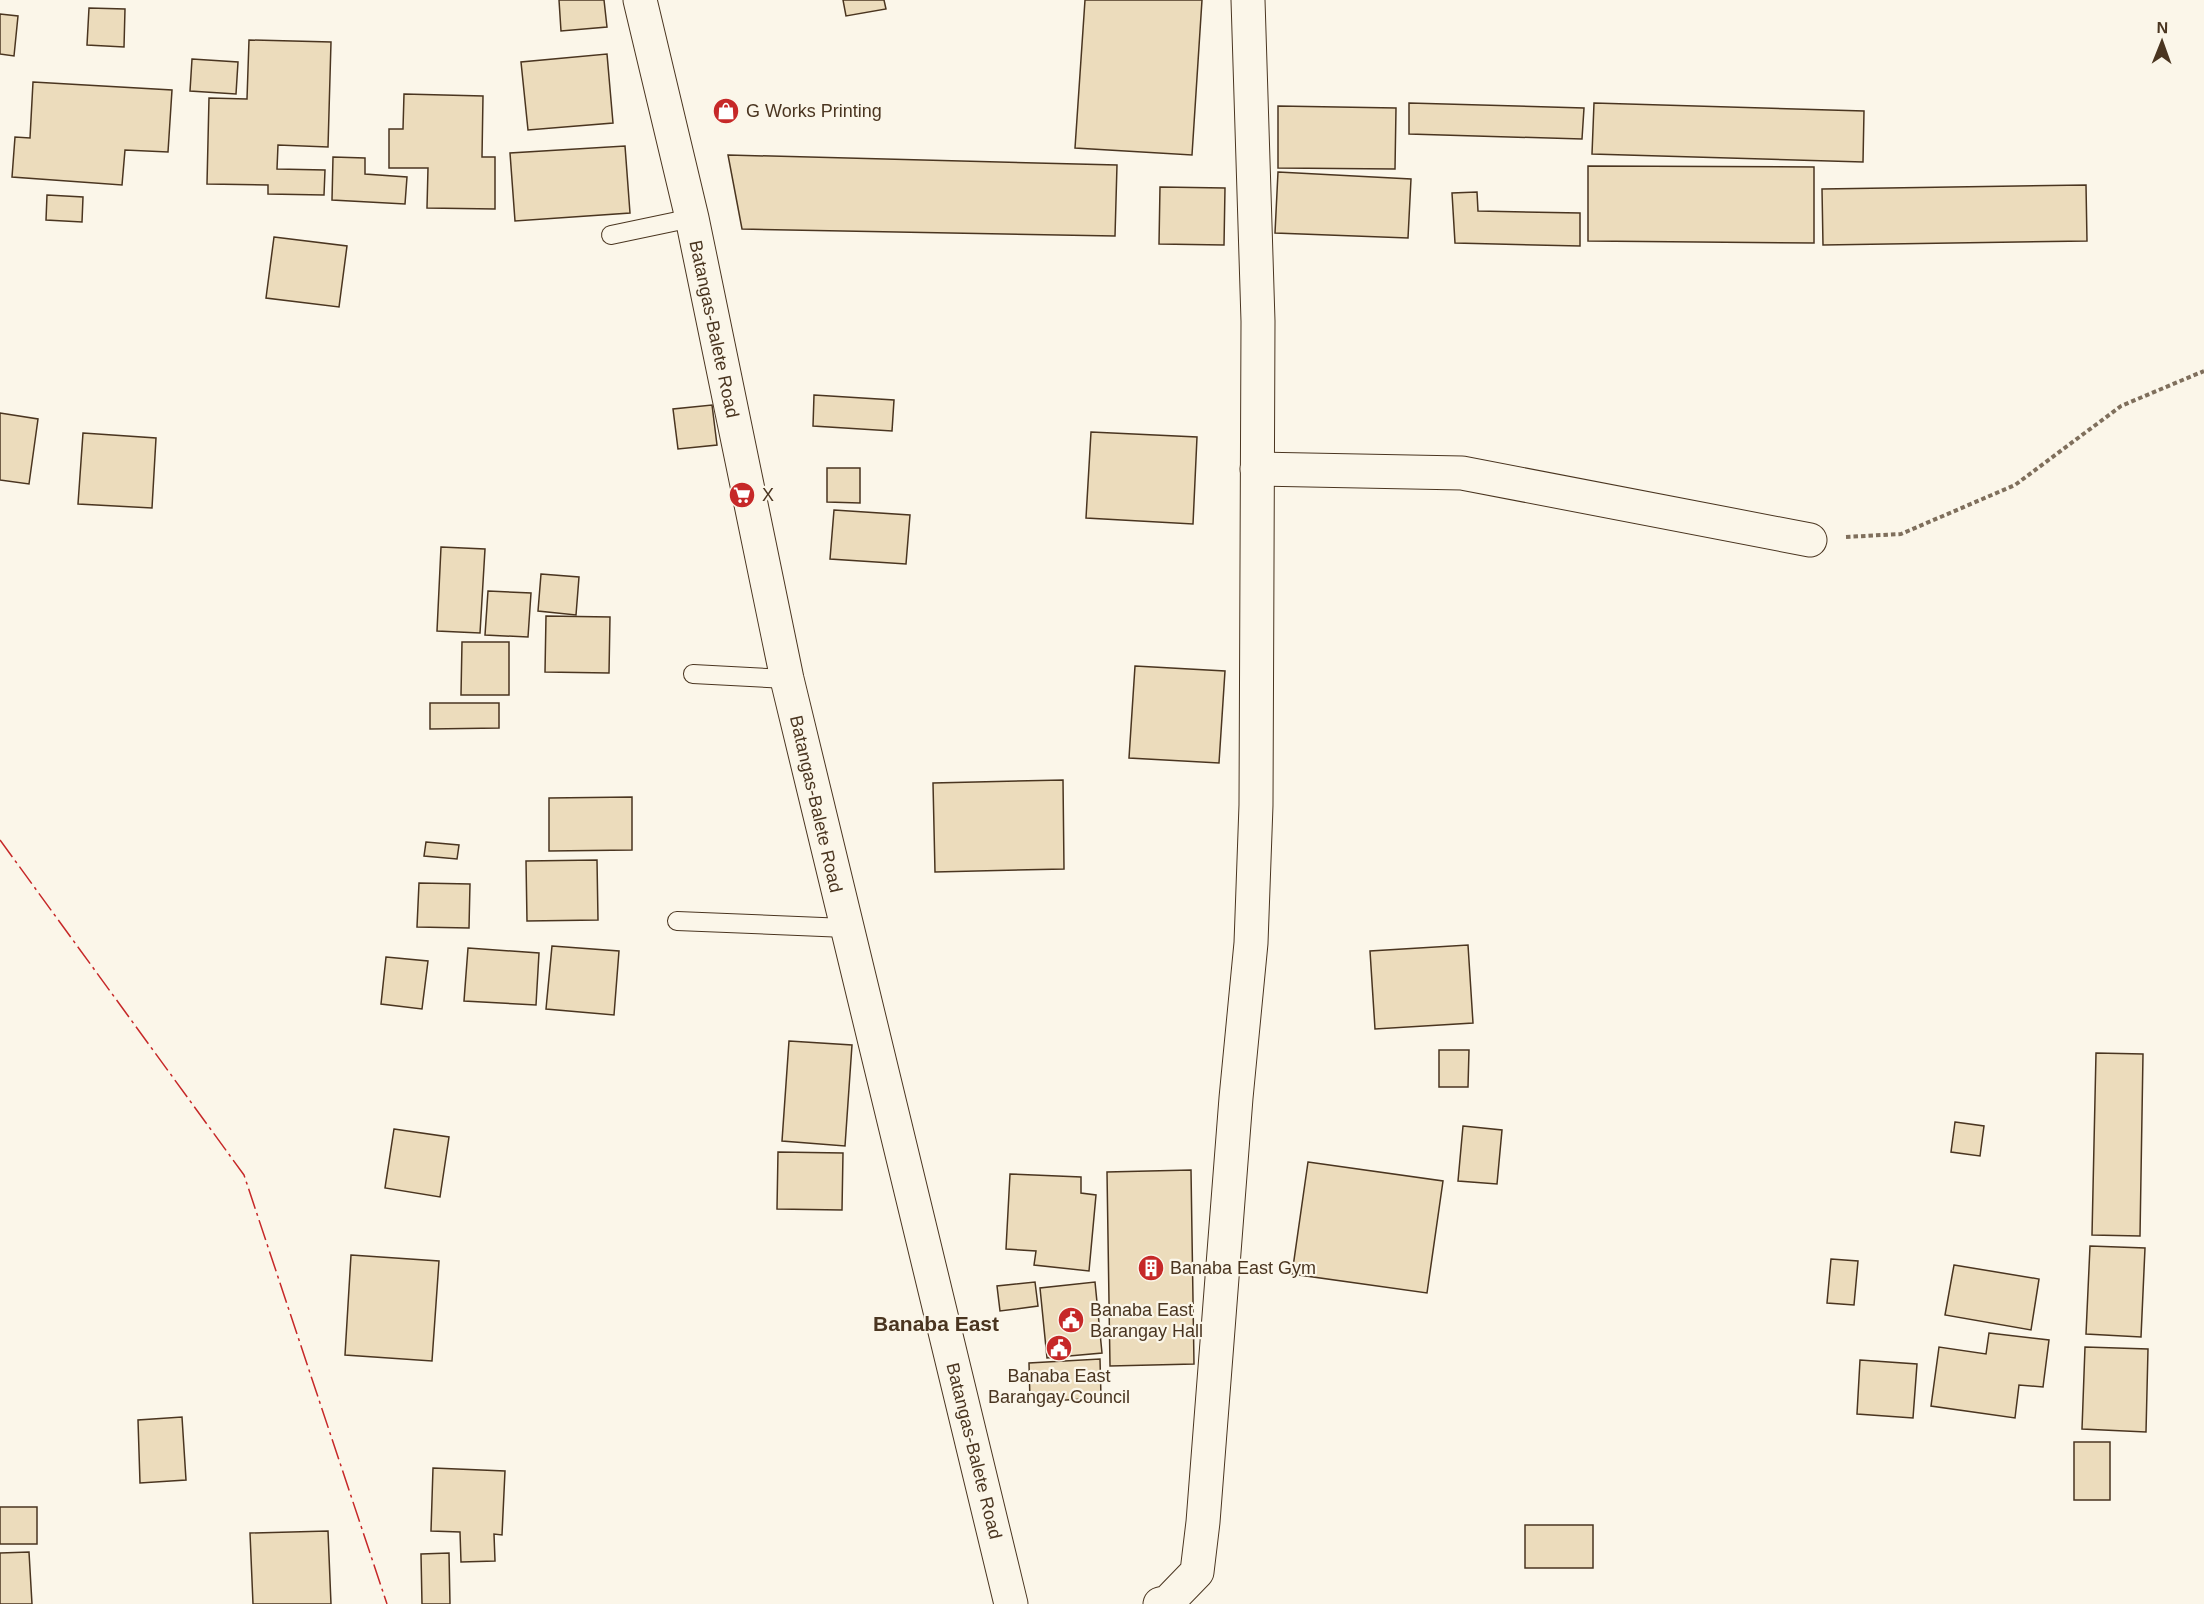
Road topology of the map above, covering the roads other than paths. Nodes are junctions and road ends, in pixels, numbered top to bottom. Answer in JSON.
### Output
{"nodes":[{"id":1,"x":640,"y":0,"type":"edge"},
{"id":2,"x":1248,"y":0,"type":"edge"},
{"id":3,"x":692,"y":218,"type":"junction"},
{"id":4,"x":611,"y":235,"type":"dead end"},
{"id":5,"x":1257,"y":469,"type":"junction"},
{"id":6,"x":1810,"y":540,"type":"road end"},
{"id":7,"x":693,"y":674,"type":"dead end"},
{"id":8,"x":787,"y":679,"type":"junction"},
{"id":9,"x":677,"y":921,"type":"dead end"},
{"id":10,"x":846,"y":928,"type":"junction"},
{"id":11,"x":1011,"y":1604,"type":"edge"},
{"id":12,"x":1160,"y":1604,"type":"edge"}],
"edges":[{"from":1,"to":3,"type":"street","name":"Batangas-Balete Road"},
{"from":2,"to":5,"type":"street"},
{"from":3,"to":4,"type":"lane"},
{"from":3,"to":8,"type":"street","name":"Batangas-Balete Road"},
{"from":5,"to":6,"type":"street"},
{"from":5,"to":12,"type":"street"},
{"from":7,"to":8,"type":"lane"},
{"from":8,"to":10,"type":"street","name":"Batangas-Balete Road"},
{"from":9,"to":10,"type":"lane"},
{"from":10,"to":11,"type":"street","name":"Batangas-Balete Road"}]}
